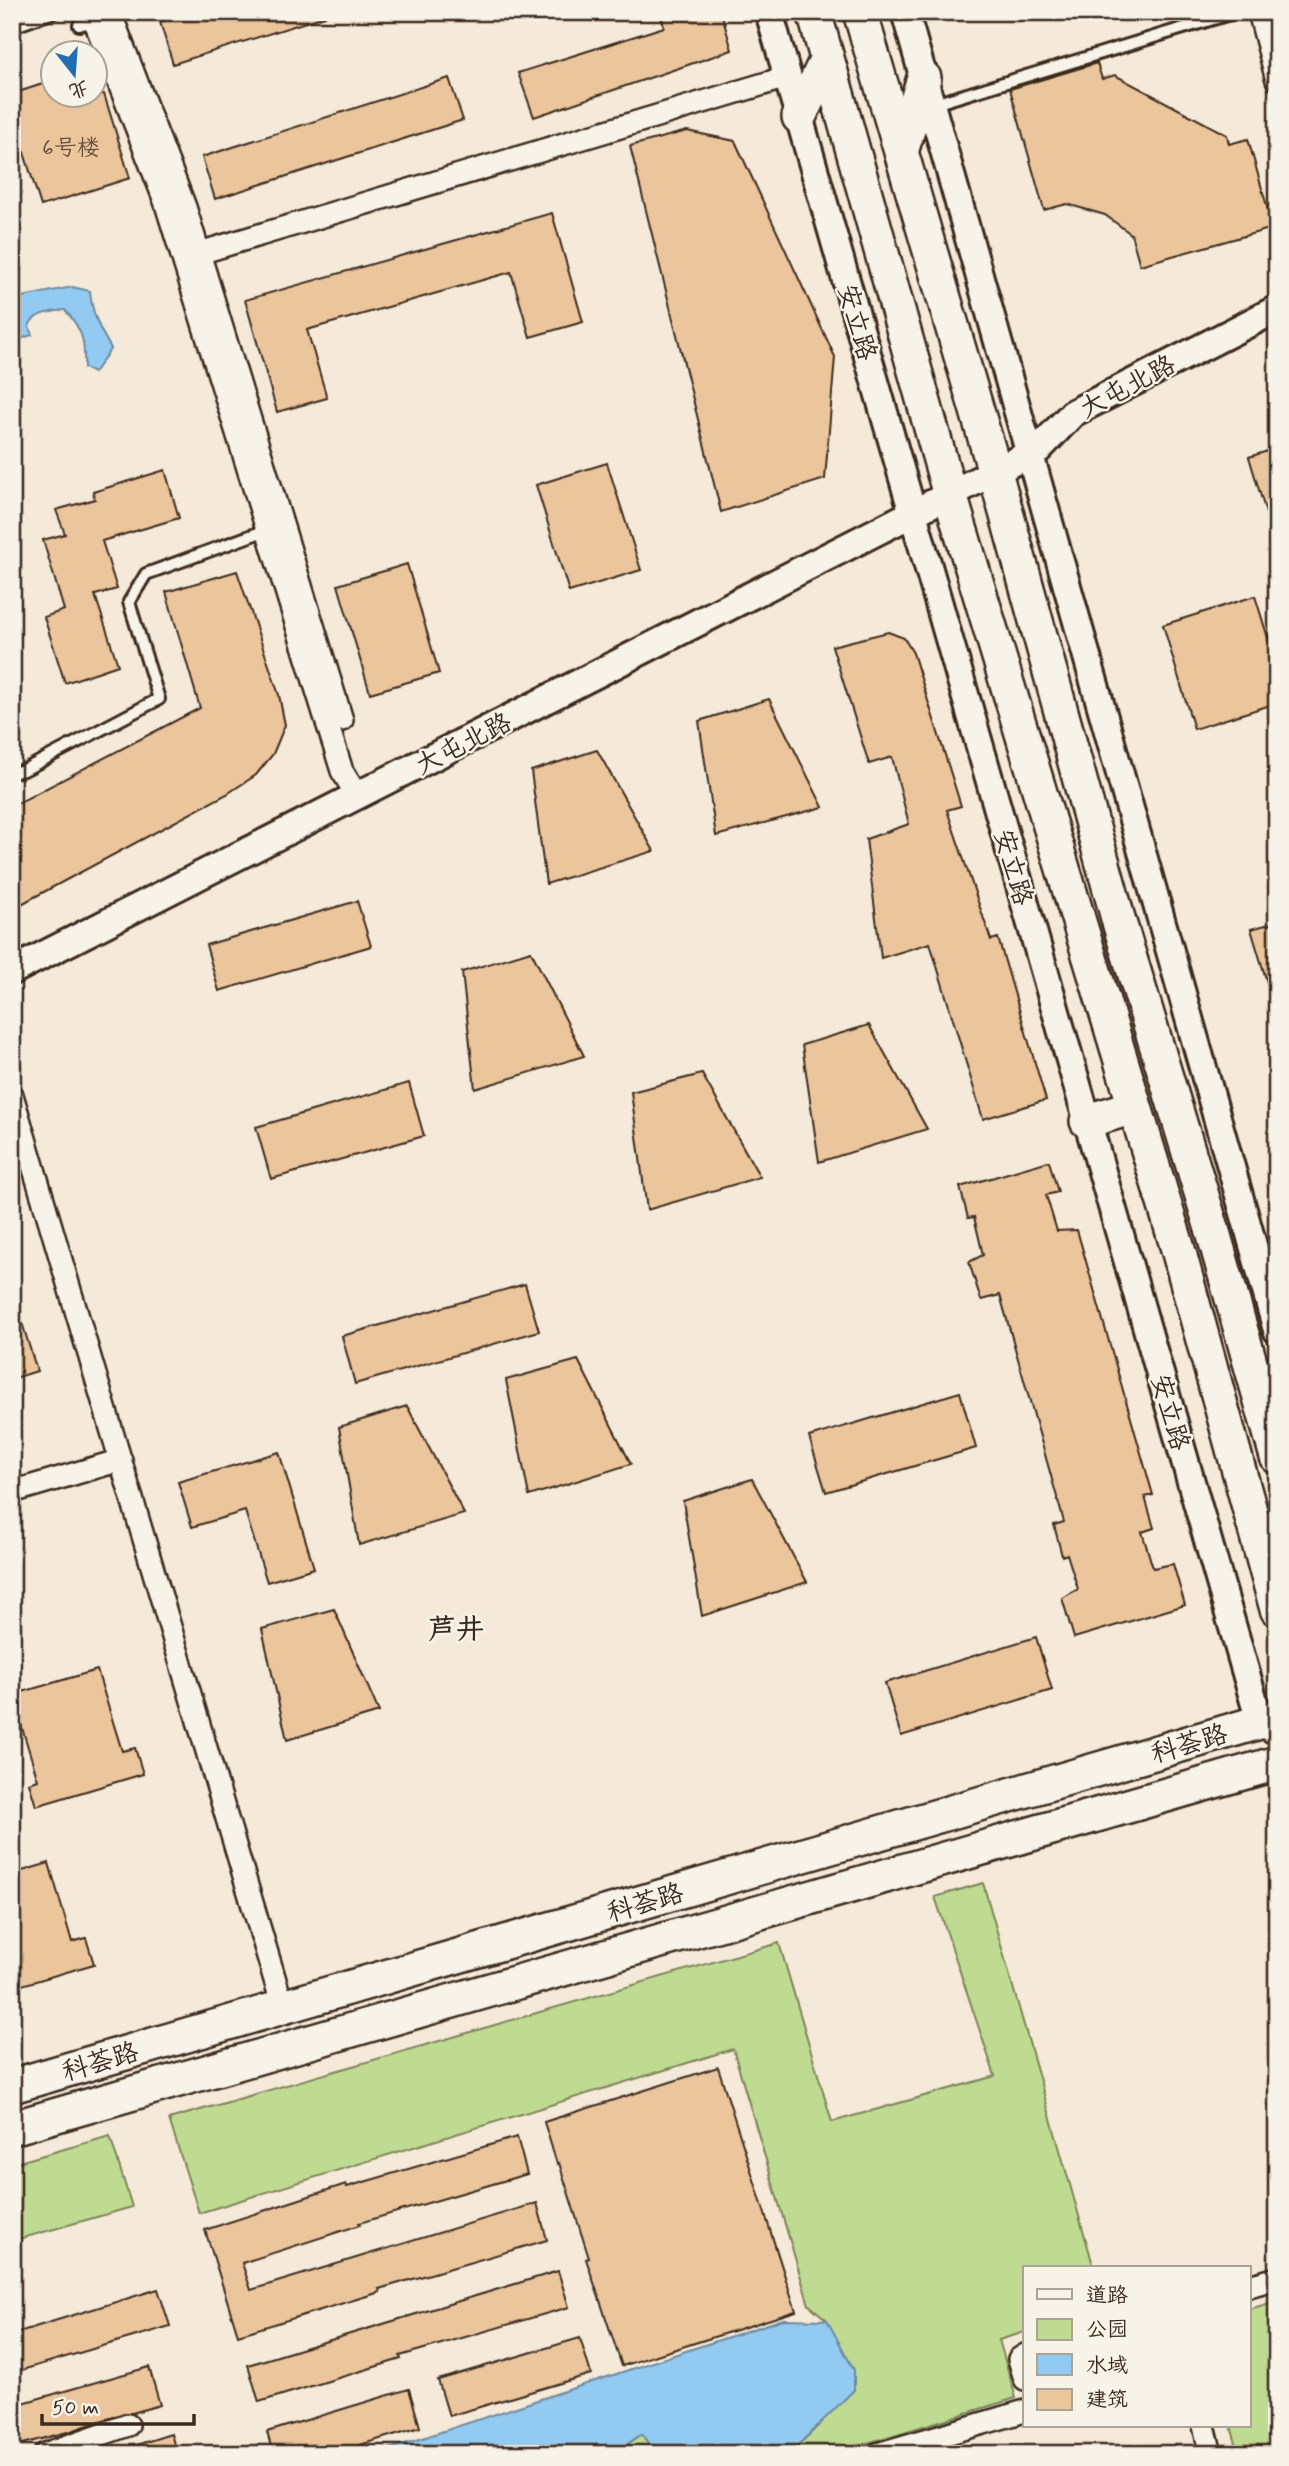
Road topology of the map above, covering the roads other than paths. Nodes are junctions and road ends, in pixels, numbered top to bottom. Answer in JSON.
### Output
{"nodes":[{"id":1,"x":54,"y":12,"type":"edge"},
{"id":2,"x":769,"y":12,"type":"edge"},
{"id":3,"x":814,"y":12,"type":"edge"},
{"id":4,"x":860,"y":12,"type":"edge"},
{"id":5,"x":905,"y":12,"type":"edge"},
{"id":6,"x":1237,"y":12,"type":"edge"},
{"id":7,"x":1259,"y":12,"type":"edge"},
{"id":8,"x":97,"y":17,"type":"edge"},
{"id":9,"x":12,"y":27,"type":"edge"},
{"id":10,"x":827,"y":59,"type":"junction"},
{"id":11,"x":786,"y":75,"type":"junction"},
{"id":12,"x":1277,"y":80,"type":"edge"},
{"id":13,"x":927,"y":91,"type":"junction"},
{"id":14,"x":799,"y":117,"type":"junction"},
{"id":15,"x":901,"y":152,"type":"junction"},
{"id":16,"x":190,"y":255,"type":"junction"},
{"id":17,"x":1277,"y":309,"type":"edge"},
{"id":18,"x":1029,"y":454,"type":"junction"},
{"id":19,"x":995,"y":472,"type":"junction"},
{"id":20,"x":950,"y":495,"type":"junction"},
{"id":21,"x":913,"y":513,"type":"junction"},
{"id":22,"x":274,"y":527,"type":"junction"},
{"id":23,"x":12,"y":773,"type":"edge"},
{"id":24,"x":358,"y":797,"type":"junction"},
{"id":25,"x":12,"y":971,"type":"edge"},
{"id":26,"x":12,"y":1095,"type":"edge"},
{"id":27,"x":1134,"y":1107,"type":"junction"},
{"id":28,"x":1087,"y":1121,"type":"junction"},
{"id":29,"x":1277,"y":1329,"type":"edge"},
{"id":30,"x":1277,"y":1457,"type":"edge"},
{"id":31,"x":121,"y":1460,"type":"junction"},
{"id":32,"x":12,"y":1492,"type":"edge"},
{"id":33,"x":1277,"y":1609,"type":"edge"},
{"id":34,"x":1271,"y":1724,"type":"edge"},
{"id":35,"x":1277,"y":1763,"type":"edge"},
{"id":36,"x":283,"y":2007,"type":"junction"},
{"id":37,"x":12,"y":2087,"type":"edge"},
{"id":38,"x":12,"y":2128,"type":"edge"},
{"id":39,"x":1277,"y":2278,"type":"edge"},
{"id":40,"x":1250,"y":2286,"type":"edge"},
{"id":41,"x":1023,"y":2356,"type":"edge"},
{"id":42,"x":1023,"y":2372,"type":"edge"},
{"id":43,"x":1023,"y":2412,"type":"edge"},
{"id":44,"x":128,"y":2425,"type":"dead end"},
{"id":45,"x":1204,"y":2428,"type":"edge"},
{"id":46,"x":45,"y":2454,"type":"edge"},
{"id":47,"x":877,"y":2454,"type":"edge"},
{"id":48,"x":1211,"y":2454,"type":"edge"}],
"edges":[{"from":1,"to":9,"type":"lane"},
{"from":2,"to":11,"type":"street","name":"安立路"},
{"from":3,"to":10,"type":"main road","name":"安立路"},
{"from":4,"to":15,"type":"main road"},
{"from":5,"to":13,"type":"street"},
{"from":6,"to":13,"type":"lane"},
{"from":7,"to":12,"type":"street"},
{"from":8,"to":16,"type":"street"},
{"from":10,"to":14,"type":"main road"},
{"from":10,"to":20,"type":"main road","name":"安立路"},
{"from":11,"to":14,"type":"street","name":"安立路"},
{"from":11,"to":16,"type":"street"},
{"from":13,"to":15,"type":"main road"},
{"from":13,"to":18,"type":"street"},
{"from":14,"to":21,"type":"street","name":"安立路"},
{"from":15,"to":19,"type":"main road"},
{"from":16,"to":22,"type":"street"},
{"from":17,"to":18,"type":"street","name":"大屯北路"},
{"from":18,"to":19,"type":"street","name":"大屯北路"},
{"from":18,"to":29,"type":"street"},
{"from":19,"to":20,"type":"street","name":"大屯北路"},
{"from":19,"to":30,"type":"main road"},
{"from":20,"to":21,"type":"street","name":"大屯北路"},
{"from":20,"to":27,"type":"main road","name":"安立路"},
{"from":21,"to":24,"type":"street","name":"大屯北路"},
{"from":21,"to":28,"type":"street","name":"安立路"},
{"from":22,"to":23,"type":"lane"},
{"from":22,"to":24,"type":"street"},
{"from":24,"to":25,"type":"street","name":"大屯北路"},
{"from":26,"to":31,"type":"street"},
{"from":27,"to":28,"type":"main road"},
{"from":27,"to":33,"type":"main road","name":"安立路"},
{"from":28,"to":34,"type":"street","name":"安立路"},
{"from":31,"to":32,"type":"street"},
{"from":31,"to":36,"type":"street"},
{"from":34,"to":36,"type":"main road","name":"科荟路"},
{"from":35,"to":38,"type":"main road","name":"科荟路"},
{"from":36,"to":37,"type":"main road","name":"科荟路"},
{"from":39,"to":40,"type":"street"},
{"from":41,"to":42,"type":"street"},
{"from":43,"to":47,"type":"street"},
{"from":44,"to":46,"type":"street"},
{"from":45,"to":48,"type":"street"}]}
